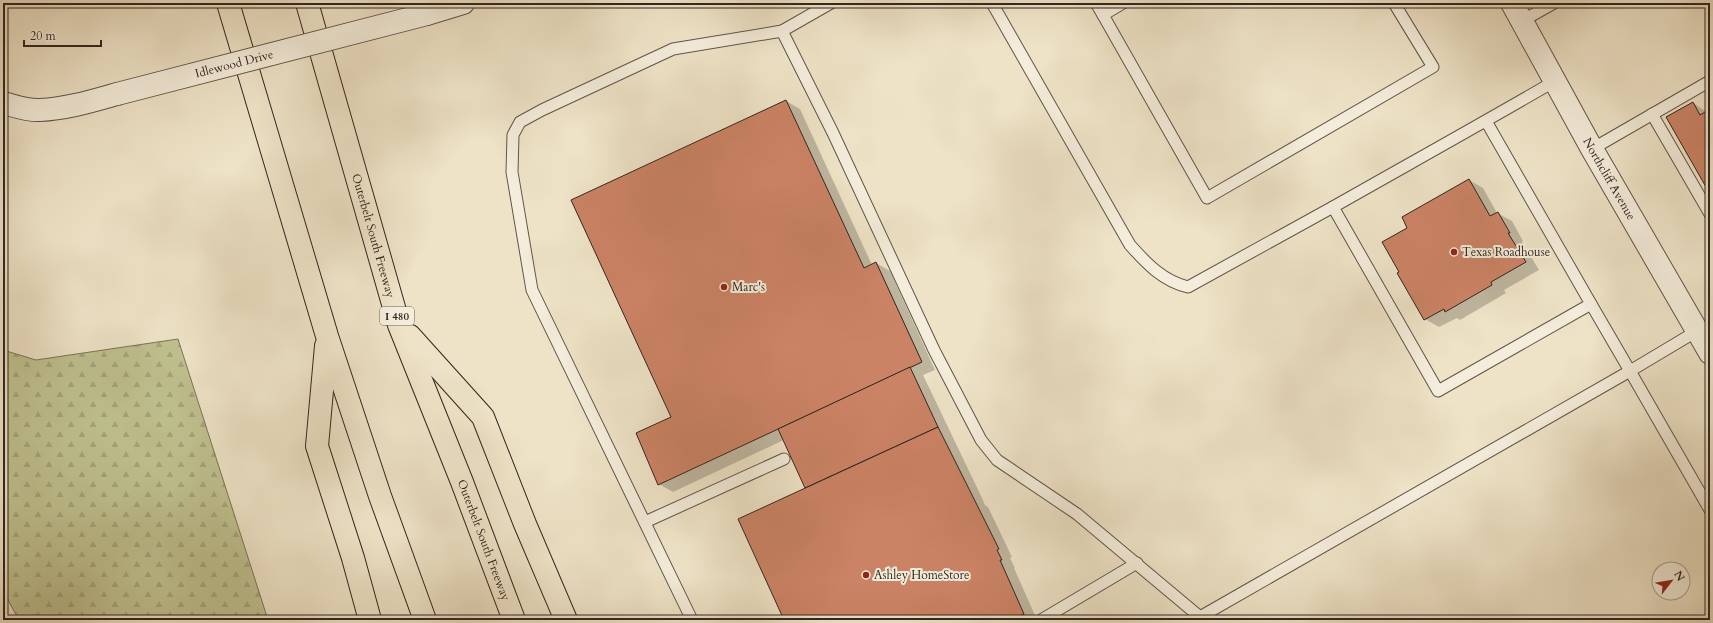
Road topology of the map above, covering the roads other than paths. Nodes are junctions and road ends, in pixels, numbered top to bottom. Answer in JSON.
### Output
{"nodes":[{"id":1,"x":228,"y":3,"type":"edge"},
{"id":2,"x":307,"y":3,"type":"edge"},
{"id":3,"x":463,"y":3,"type":"edge"},
{"id":4,"x":831,"y":3,"type":"edge"},
{"id":5,"x":992,"y":3,"type":"edge"},
{"id":6,"x":1096,"y":3,"type":"edge"},
{"id":7,"x":1123,"y":3,"type":"edge"},
{"id":8,"x":1394,"y":3,"type":"edge"},
{"id":9,"x":1554,"y":3,"type":"edge"},
{"id":10,"x":1517,"y":12,"type":"edge"},
{"id":11,"x":1103,"y":15,"type":"junction"},
{"id":12,"x":782,"y":31,"type":"junction"},
{"id":13,"x":1555,"y":81,"type":"junction"},
{"id":14,"x":1710,"y":81,"type":"edge"},
{"id":15,"x":3,"y":103,"type":"edge"},
{"id":16,"x":1652,"y":114,"type":"junction"},
{"id":17,"x":1486,"y":120,"type":"junction"},
{"id":18,"x":1592,"y":150,"type":"junction"},
{"id":19,"x":1334,"y":207,"type":"junction"},
{"id":20,"x":1710,"y":214,"type":"edge"},
{"id":21,"x":1591,"y":304,"type":"junction"},
{"id":22,"x":400,"y":325,"type":"junction"},
{"id":23,"x":1697,"y":331,"type":"junction"},
{"id":24,"x":327,"y":336,"type":"junction"},
{"id":25,"x":1710,"y":353,"type":"edge"},
{"id":26,"x":1630,"y":371,"type":"junction"},
{"id":27,"x":784,"y":459,"type":"dead end"},
{"id":28,"x":1710,"y":510,"type":"edge"},
{"id":29,"x":645,"y":522,"type":"junction"},
{"id":30,"x":1137,"y":563,"type":"junction"},
{"id":31,"x":1199,"y":619,"type":"edge"},
{"id":32,"x":370,"y":620,"type":"edge"},
{"id":33,"x":425,"y":620,"type":"edge"},
{"id":34,"x":514,"y":620,"type":"edge"},
{"id":35,"x":566,"y":620,"type":"edge"},
{"id":36,"x":692,"y":620,"type":"edge"},
{"id":37,"x":1041,"y":620,"type":"edge"}],
"edges":[{"from":1,"to":24,"type":"highway"},
{"from":2,"to":22,"type":"highway","name":"Outerbelt South Freeway","number":"I 480"},
{"from":3,"to":15,"type":"street","name":"Idlewood Drive","bridge":true},
{"from":4,"to":12,"type":"lane"},
{"from":5,"to":19,"type":"lane"},
{"from":6,"to":11,"type":"lane"},
{"from":7,"to":11,"type":"lane"},
{"from":8,"to":11,"type":"lane"},
{"from":9,"to":10,"type":"lane"},
{"from":10,"to":13,"type":"street","name":"Northcliff Avenue"},
{"from":12,"to":29,"type":"lane"},
{"from":12,"to":30,"type":"lane"},
{"from":13,"to":17,"type":"lane"},
{"from":13,"to":18,"type":"street","name":"Northcliff Avenue"},
{"from":14,"to":16,"type":"lane"},
{"from":16,"to":18,"type":"lane"},
{"from":16,"to":20,"type":"lane"},
{"from":17,"to":19,"type":"lane"},
{"from":17,"to":21,"type":"lane"},
{"from":18,"to":23,"type":"street","name":"Northcliff Avenue"},
{"from":19,"to":21,"type":"lane"},
{"from":21,"to":26,"type":"lane"},
{"from":22,"to":34,"type":"highway","name":"Outerbelt South Freeway","number":"I 480"},
{"from":22,"to":35,"type":"highway"},
{"from":23,"to":25,"type":"street","name":"Northcliff Avenue"},
{"from":23,"to":26,"type":"lane"},
{"from":24,"to":32,"type":"highway"},
{"from":24,"to":33,"type":"highway"},
{"from":26,"to":28,"type":"lane"},
{"from":26,"to":31,"type":"lane"},
{"from":27,"to":29,"type":"lane"},
{"from":29,"to":36,"type":"lane"},
{"from":30,"to":31,"type":"lane"},
{"from":30,"to":37,"type":"lane"}]}
